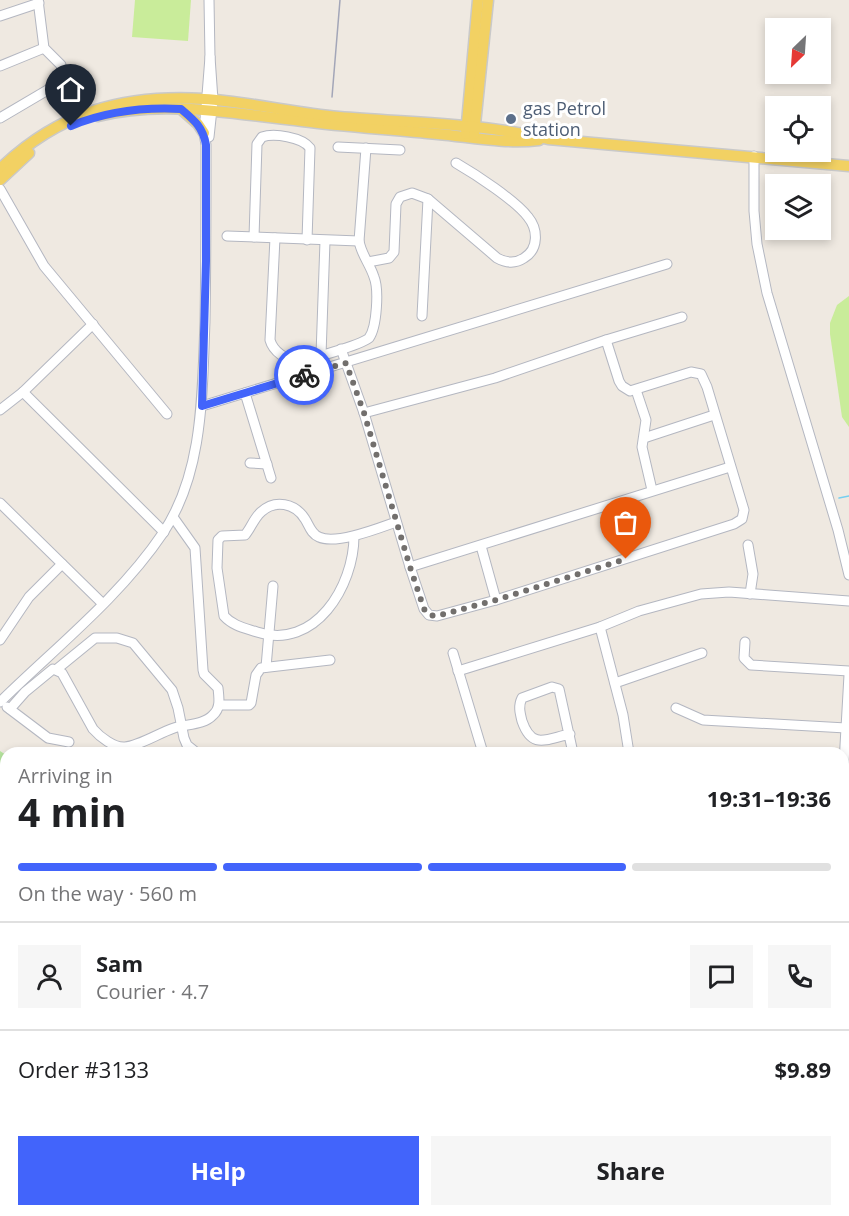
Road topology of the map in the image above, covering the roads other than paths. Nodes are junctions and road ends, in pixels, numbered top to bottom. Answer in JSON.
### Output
{"nodes":[{"id":1,"x":210,"y":0,"type":"edge"},
{"id":2,"x":478,"y":0,"type":"edge"},
{"id":3,"x":488,"y":0,"type":"edge"},
{"id":4,"x":38,"y":1,"type":"edge"},
{"id":5,"x":6,"y":10,"type":"edge"},
{"id":6,"x":479,"y":37,"type":"junction"},
{"id":7,"x":44,"y":48,"type":"junction"},
{"id":8,"x":0,"y":66,"type":"edge"},
{"id":9,"x":209,"y":105,"type":"junction"},
{"id":10,"x":473,"y":106,"type":"junction"},
{"id":11,"x":181,"y":109,"type":"junction"},
{"id":12,"x":0,"y":118,"type":"edge"},
{"id":13,"x":446,"y":125,"type":"junction"},
{"id":14,"x":498,"y":130,"type":"junction"},
{"id":15,"x":470,"y":132,"type":"junction"},
{"id":16,"x":204,"y":133,"type":"junction"},
{"id":17,"x":548,"y":139,"type":"junction"},
{"id":18,"x":206,"y":145,"type":"junction"},
{"id":19,"x":338,"y":147,"type":"dead end"},
{"id":20,"x":366,"y":148,"type":"junction"},
{"id":21,"x":400,"y":150,"type":"dead end"},
{"id":22,"x":754,"y":156,"type":"junction"},
{"id":23,"x":456,"y":163,"type":"dead end"},
{"id":24,"x":4,"y":166,"type":"edge"},
{"id":25,"x":849,"y":166,"type":"edge"},
{"id":26,"x":0,"y":180,"type":"edge"},
{"id":27,"x":0,"y":189,"type":"edge"},
{"id":28,"x":428,"y":199,"type":"junction"},
{"id":29,"x":227,"y":236,"type":"dead end"},
{"id":30,"x":254,"y":237,"type":"junction"},
{"id":31,"x":275,"y":238,"type":"junction"},
{"id":32,"x":307,"y":240,"type":"junction"},
{"id":33,"x":325,"y":241,"type":"junction"},
{"id":34,"x":359,"y":241,"type":"junction"},
{"id":35,"x":368,"y":261,"type":"junction"},
{"id":36,"x":667,"y":264,"type":"dead end"},
{"id":37,"x":422,"y":316,"type":"dead end"},
{"id":38,"x":682,"y":317,"type":"dead end"},
{"id":39,"x":93,"y":324,"type":"junction"},
{"id":40,"x":606,"y":340,"type":"junction"},
{"id":41,"x":341,"y":349,"type":"junction"},
{"id":42,"x":321,"y":355,"type":"junction"},
{"id":43,"x":346,"y":363,"type":"junction"},
{"id":44,"x":636,"y":390,"type":"junction"},
{"id":45,"x":23,"y":392,"type":"junction"},
{"id":46,"x":245,"y":393,"type":"junction"},
{"id":47,"x":202,"y":406,"type":"junction"},
{"id":48,"x":0,"y":410,"type":"edge"},
{"id":49,"x":364,"y":413,"type":"junction"},
{"id":50,"x":167,"y":414,"type":"dead end"},
{"id":51,"x":714,"y":415,"type":"junction"},
{"id":52,"x":644,"y":438,"type":"junction"},
{"id":53,"x":250,"y":464,"type":"dead end"},
{"id":54,"x":267,"y":464,"type":"junction"},
{"id":55,"x":730,"y":467,"type":"junction"},
{"id":56,"x":271,"y":478,"type":"dead end"},
{"id":57,"x":652,"y":490,"type":"junction"},
{"id":58,"x":0,"y":503,"type":"edge"},
{"id":59,"x":173,"y":517,"type":"junction"},
{"id":60,"x":396,"y":522,"type":"junction"},
{"id":61,"x":849,"y":528,"type":"edge"},
{"id":62,"x":838,"y":530,"type":"junction"},
{"id":63,"x":164,"y":532,"type":"junction"},
{"id":64,"x":354,"y":536,"type":"junction"},
{"id":65,"x":748,"y":545,"type":"dead end"},
{"id":66,"x":481,"y":546,"type":"junction"},
{"id":67,"x":62,"y":564,"type":"junction"},
{"id":68,"x":410,"y":567,"type":"junction"},
{"id":69,"x":849,"y":575,"type":"edge"},
{"id":70,"x":273,"y":586,"type":"dead end"},
{"id":71,"x":750,"y":594,"type":"junction"},
{"id":72,"x":496,"y":600,"type":"junction"},
{"id":73,"x":849,"y":601,"type":"edge"},
{"id":74,"x":102,"y":603,"type":"junction"},
{"id":75,"x":600,"y":627,"type":"junction"},
{"id":76,"x":267,"y":635,"type":"junction"},
{"id":77,"x":0,"y":640,"type":"edge"},
{"id":78,"x":746,"y":642,"type":"dead end"},
{"id":79,"x":453,"y":653,"type":"dead end"},
{"id":80,"x":702,"y":653,"type":"dead end"},
{"id":81,"x":330,"y":660,"type":"dead end"},
{"id":82,"x":266,"y":667,"type":"junction"},
{"id":83,"x":57,"y":669,"type":"junction"},
{"id":84,"x":458,"y":671,"type":"junction"},
{"id":85,"x":849,"y":673,"type":"edge"},
{"id":86,"x":615,"y":683,"type":"junction"},
{"id":87,"x":1,"y":702,"type":"edge"},
{"id":88,"x":219,"y":705,"type":"junction"},
{"id":89,"x":676,"y":708,"type":"dead end"},
{"id":90,"x":10,"y":710,"type":"junction"},
{"id":91,"x":182,"y":726,"type":"junction"},
{"id":92,"x":846,"y":728,"type":"junction"},
{"id":93,"x":570,"y":734,"type":"junction"},
{"id":94,"x":106,"y":740,"type":"junction"},
{"id":95,"x":69,"y":742,"type":"dead end"},
{"id":96,"x":109,"y":747,"type":"edge"},
{"id":97,"x":189,"y":747,"type":"edge"},
{"id":98,"x":481,"y":747,"type":"edge"},
{"id":99,"x":572,"y":747,"type":"edge"},
{"id":100,"x":628,"y":747,"type":"edge"},
{"id":101,"x":845,"y":747,"type":"edge"}],
"edges":[{"from":1,"to":9,"type":"street"},
{"from":2,"to":6,"type":"main road"},
{"from":3,"to":6,"type":"main road"},
{"from":4,"to":5,"type":"street"},
{"from":4,"to":7,"type":"street"},
{"from":6,"to":10,"type":"main road"},
{"from":7,"to":8,"type":"street"},
{"from":7,"to":12,"type":"street"},
{"from":9,"to":11,"type":"main road"},
{"from":9,"to":13,"type":"main road"},
{"from":9,"to":15,"type":"main road"},
{"from":9,"to":16,"type":"street"},
{"from":9,"to":18,"type":"street"},
{"from":9,"to":24,"type":"main road"},
{"from":10,"to":13,"type":"main road"},
{"from":10,"to":14,"type":"main road"},
{"from":10,"to":15,"type":"main road"},
{"from":11,"to":16,"type":"main road"},
{"from":11,"to":24,"type":"main road"},
{"from":13,"to":15,"type":"main road"},
{"from":14,"to":15,"type":"main road"},
{"from":14,"to":17,"type":"main road"},
{"from":15,"to":17,"type":"main road"},
{"from":16,"to":18,"type":"street"},
{"from":17,"to":22,"type":"main road"},
{"from":18,"to":47,"type":"street"},
{"from":19,"to":20,"type":"street"},
{"from":20,"to":21,"type":"street"},
{"from":20,"to":34,"type":"street"},
{"from":22,"to":25,"type":"main road"},
{"from":22,"to":62,"type":"street"},
{"from":23,"to":28,"type":"street"},
{"from":24,"to":26,"type":"main road"},
{"from":27,"to":39,"type":"street"},
{"from":28,"to":35,"type":"street"},
{"from":28,"to":37,"type":"street"},
{"from":29,"to":30,"type":"street"},
{"from":30,"to":31,"type":"street"},
{"from":30,"to":32,"type":"street"},
{"from":31,"to":32,"type":"street"},
{"from":31,"to":42,"type":"street"},
{"from":32,"to":33,"type":"street"},
{"from":33,"to":34,"type":"street"},
{"from":33,"to":42,"type":"street"},
{"from":34,"to":35,"type":"street"},
{"from":35,"to":41,"type":"street"},
{"from":36,"to":43,"type":"street"},
{"from":38,"to":40,"type":"street"},
{"from":39,"to":45,"type":"street"},
{"from":39,"to":50,"type":"street"},
{"from":40,"to":44,"type":"street"},
{"from":40,"to":49,"type":"street"},
{"from":41,"to":42,"type":"street"},
{"from":41,"to":43,"type":"street"},
{"from":43,"to":46,"type":"street"},
{"from":43,"to":49,"type":"street"},
{"from":44,"to":51,"type":"street"},
{"from":44,"to":52,"type":"street"},
{"from":45,"to":48,"type":"street"},
{"from":45,"to":63,"type":"street"},
{"from":46,"to":47,"type":"street"},
{"from":46,"to":54,"type":"street"},
{"from":47,"to":59,"type":"street"},
{"from":49,"to":60,"type":"street"},
{"from":51,"to":52,"type":"street"},
{"from":51,"to":55,"type":"street"},
{"from":52,"to":57,"type":"street"},
{"from":53,"to":54,"type":"street"},
{"from":54,"to":56,"type":"street"},
{"from":55,"to":57,"type":"street"},
{"from":55,"to":72,"type":"street"},
{"from":57,"to":66,"type":"street"},
{"from":58,"to":67,"type":"street"},
{"from":59,"to":63,"type":"street"},
{"from":59,"to":88,"type":"street"},
{"from":60,"to":64,"type":"street"},
{"from":60,"to":68,"type":"street"},
{"from":61,"to":62,"type":"street"},
{"from":62,"to":69,"type":"street"},
{"from":63,"to":74,"type":"street"},
{"from":64,"to":76,"type":"street"},
{"from":64,"to":76,"type":"street"},
{"from":65,"to":71,"type":"street"},
{"from":66,"to":68,"type":"street"},
{"from":66,"to":72,"type":"street"},
{"from":67,"to":74,"type":"street"},
{"from":67,"to":77,"type":"street"},
{"from":68,"to":72,"type":"street"},
{"from":70,"to":76,"type":"street"},
{"from":71,"to":73,"type":"street"},
{"from":71,"to":75,"type":"street"},
{"from":74,"to":87,"type":"street"},
{"from":75,"to":84,"type":"street"},
{"from":75,"to":86,"type":"street"},
{"from":76,"to":82,"type":"street"},
{"from":78,"to":85,"type":"street"},
{"from":79,"to":84,"type":"street"},
{"from":80,"to":86,"type":"street"},
{"from":81,"to":82,"type":"street"},
{"from":82,"to":88,"type":"street"},
{"from":83,"to":90,"type":"street"},
{"from":83,"to":91,"type":"street"},
{"from":83,"to":94,"type":"street"},
{"from":84,"to":98,"type":"street"},
{"from":85,"to":92,"type":"street"},
{"from":86,"to":100,"type":"street"},
{"from":87,"to":90,"type":"street"},
{"from":88,"to":91,"type":"street"},
{"from":89,"to":92,"type":"street"},
{"from":90,"to":95,"type":"street"},
{"from":91,"to":94,"type":"street"},
{"from":91,"to":97,"type":"street"},
{"from":92,"to":101,"type":"street"},
{"from":93,"to":93,"type":"street"},
{"from":93,"to":99,"type":"street"},
{"from":94,"to":96,"type":"street"}]}
